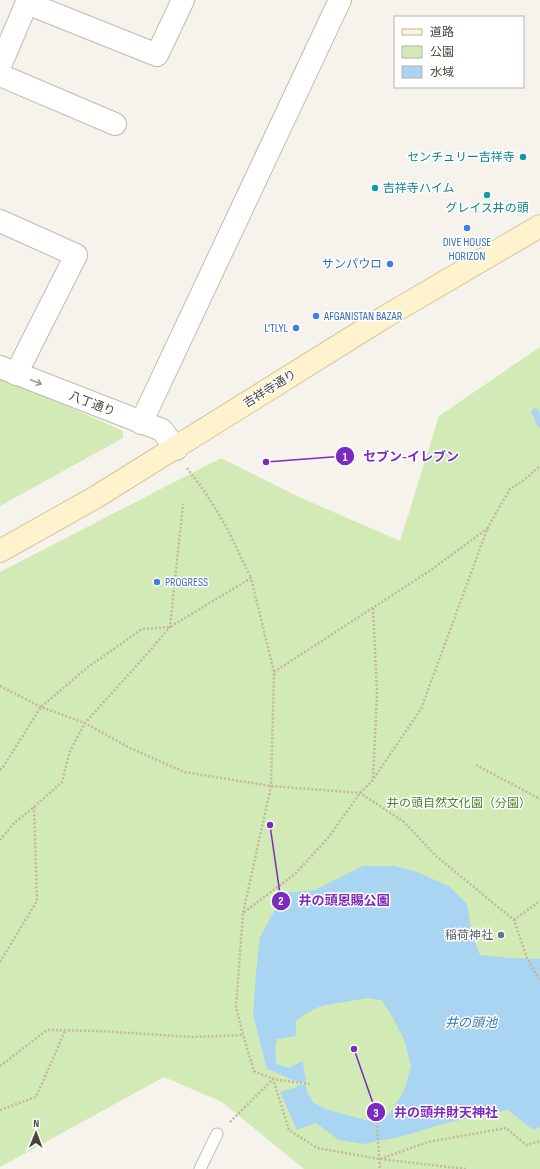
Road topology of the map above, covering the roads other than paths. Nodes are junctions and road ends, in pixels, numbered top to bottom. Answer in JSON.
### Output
{"nodes":[{"id":1,"x":183,"y":0,"type":"edge"},
{"id":2,"x":340,"y":0,"type":"edge"},
{"id":3,"x":28,"y":1,"type":"edge"},
{"id":4,"x":0,"y":66,"type":"edge"},
{"id":5,"x":0,"y":75,"type":"edge"},
{"id":6,"x":115,"y":124,"type":"dead end"},
{"id":7,"x":0,"y":221,"type":"edge"},
{"id":8,"x":540,"y":226,"type":"edge"},
{"id":9,"x":8,"y":371,"type":"edge"},
{"id":10,"x":141,"y":423,"type":"junction"},
{"id":11,"x":176,"y":449,"type":"junction"},
{"id":12,"x":0,"y":551,"type":"edge"},
{"id":13,"x":217,"y":1134,"type":"road end"},
{"id":14,"x":200,"y":1169,"type":"edge"}],
"edges":[{"from":1,"to":3,"type":"street"},
{"from":2,"to":10,"type":"street"},
{"from":3,"to":4,"type":"street"},
{"from":5,"to":6,"type":"street"},
{"from":7,"to":9,"type":"street"},
{"from":8,"to":11,"type":"main road","name":"吉祥寺通り"},
{"from":9,"to":10,"type":"street","name":"八丁通り","one_way":true},
{"from":10,"to":11,"type":"street","name":"八丁通り"},
{"from":11,"to":12,"type":"main road","name":"吉祥寺通り"},
{"from":13,"to":14,"type":"lane"}]}
